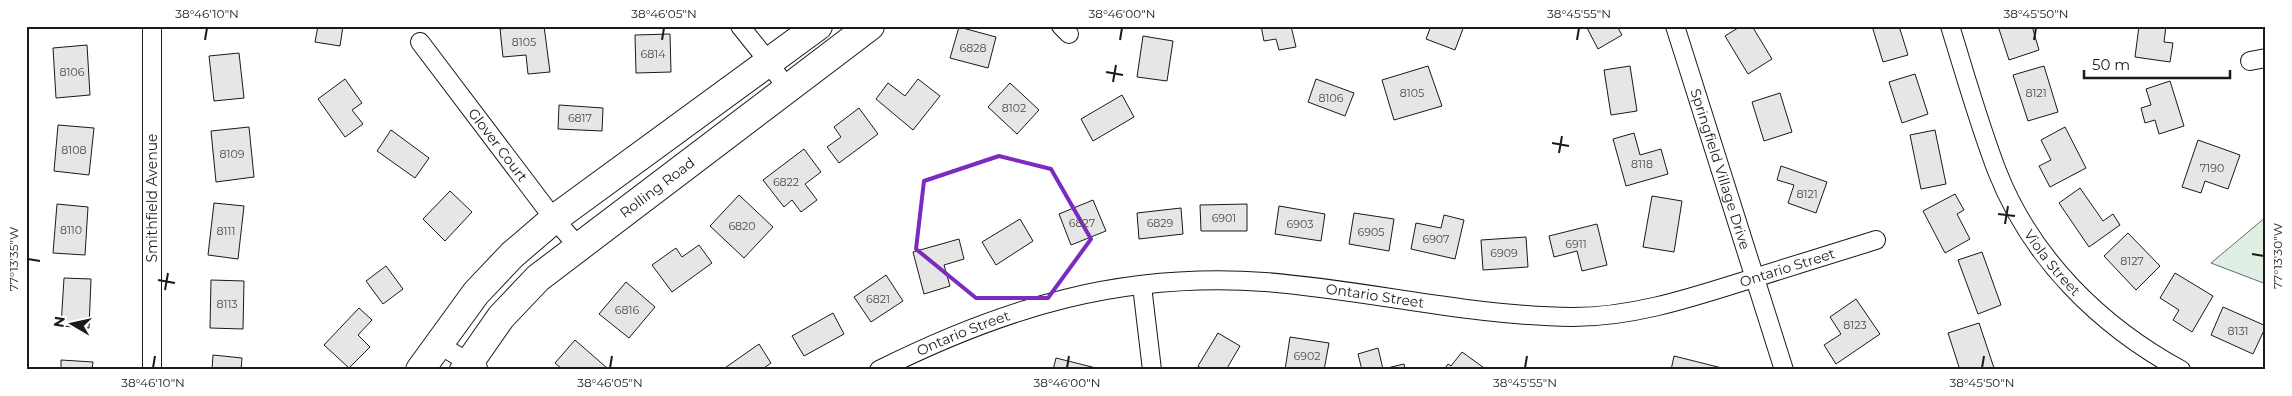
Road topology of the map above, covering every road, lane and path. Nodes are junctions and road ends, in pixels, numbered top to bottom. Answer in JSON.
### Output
{"nodes":[{"id":1,"x":152,"y":26,"type":"edge"},
{"id":2,"x":740,"y":26,"type":"edge"},
{"id":3,"x":818,"y":26,"type":"edge"},
{"id":4,"x":870,"y":26,"type":"edge"},
{"id":5,"x":1675,"y":26,"type":"edge"},
{"id":6,"x":1950,"y":26,"type":"edge"},
{"id":7,"x":420,"y":42,"type":"dead end"},
{"id":8,"x":768,"y":61,"type":"junction"},
{"id":9,"x":788,"y":90,"type":"junction"},
{"id":10,"x":554,"y":219,"type":"junction"},
{"id":11,"x":1876,"y":240,"type":"dead end"},
{"id":12,"x":578,"y":246,"type":"junction"},
{"id":13,"x":1755,"y":278,"type":"junction"},
{"id":14,"x":1142,"y":286,"type":"junction"},
{"id":15,"x":438,"y":344,"type":"junction"},
{"id":16,"x":471,"y":367,"type":"edge"},
{"id":17,"x":152,"y":370,"type":"edge"},
{"id":18,"x":420,"y":370,"type":"edge"},
{"id":19,"x":878,"y":370,"type":"edge"},
{"id":20,"x":1152,"y":370,"type":"edge"},
{"id":21,"x":1784,"y":370,"type":"edge"},
{"id":22,"x":2181,"y":370,"type":"edge"}],
"edges":[{"from":1,"to":17,"type":"street","name":"Smithfield Avenue"},
{"from":2,"to":8,"type":"street"},
{"from":3,"to":8,"type":"main road"},
{"from":4,"to":9,"type":"main road","name":"Rolling Road"},
{"from":5,"to":13,"type":"street","name":"Springfield Village Drive"},
{"from":6,"to":22,"type":"street","name":"Viola Street"},
{"from":7,"to":10,"type":"street","name":"Glover Court"},
{"from":8,"to":9,"type":"street"},
{"from":8,"to":10,"type":"main road"},
{"from":9,"to":12,"type":"main road","name":"Rolling Road"},
{"from":10,"to":12,"type":"street","name":"Glover Court"},
{"from":10,"to":15,"type":"main road"},
{"from":11,"to":13,"type":"street","name":"Ontario Street"},
{"from":12,"to":16,"type":"main road","name":"Rolling Road"},
{"from":13,"to":14,"type":"street","name":"Ontario Street"},
{"from":13,"to":21,"type":"street","name":"Springfield Village Drive"},
{"from":14,"to":19,"type":"street","name":"Ontario Street"},
{"from":14,"to":20,"type":"street"},
{"from":15,"to":16,"type":"street"},
{"from":15,"to":18,"type":"main road"}]}
